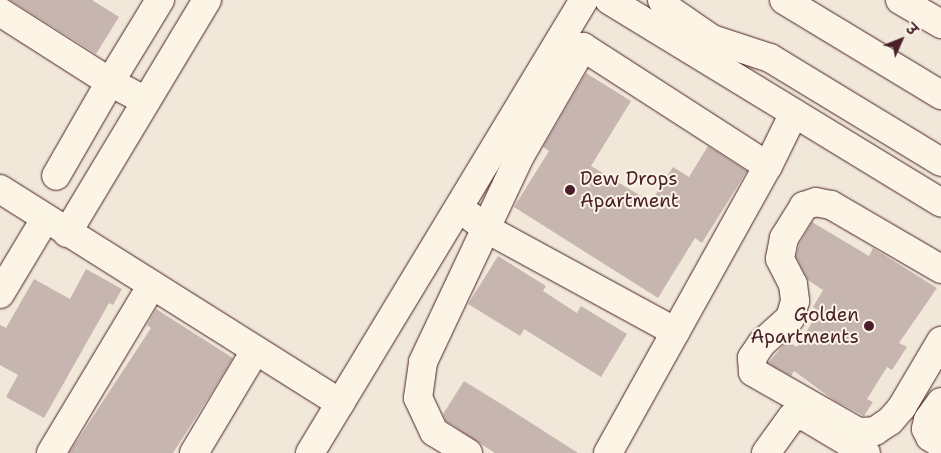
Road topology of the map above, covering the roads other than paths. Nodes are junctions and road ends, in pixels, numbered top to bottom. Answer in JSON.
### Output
{"nodes":[{"id":1,"x":160,"y":0,"type":"edge"},
{"id":2,"x":207,"y":0,"type":"edge"},
{"id":3,"x":584,"y":0,"type":"edge"},
{"id":4,"x":610,"y":0,"type":"edge"},
{"id":5,"x":784,"y":0,"type":"edge"},
{"id":6,"x":900,"y":0,"type":"edge"},
{"id":7,"x":661,"y":11,"type":"edge"},
{"id":8,"x":0,"y":12,"type":"edge"},
{"id":9,"x":933,"y":13,"type":"edge"},
{"id":10,"x":110,"y":82,"type":"junction"},
{"id":11,"x":941,"y":95,"type":"edge"},
{"id":12,"x":146,"y":101,"type":"junction"},
{"id":13,"x":794,"y":113,"type":"junction"},
{"id":14,"x":941,"y":162,"type":"edge"},
{"id":15,"x":768,"y":166,"type":"junction"},
{"id":16,"x":56,"y":176,"type":"dead end"},
{"id":17,"x":0,"y":189,"type":"edge"},
{"id":18,"x":941,"y":203,"type":"edge"},
{"id":19,"x":460,"y":208,"type":"junction"},
{"id":20,"x":56,"y":226,"type":"junction"},
{"id":21,"x":485,"y":228,"type":"junction"},
{"id":22,"x":941,"y":270,"type":"edge"},
{"id":23,"x":152,"y":286,"type":"junction"},
{"id":24,"x":0,"y":294,"type":"edge"},
{"id":25,"x":676,"y":332,"type":"junction"},
{"id":26,"x":941,"y":341,"type":"edge"},
{"id":27,"x":255,"y":351,"type":"junction"},
{"id":28,"x":941,"y":402,"type":"edge"},
{"id":29,"x":340,"y":403,"type":"junction"},
{"id":30,"x":941,"y":444,"type":"edge"},
{"id":31,"x":51,"y":453,"type":"edge"},
{"id":32,"x":194,"y":453,"type":"edge"},
{"id":33,"x":310,"y":453,"type":"edge"},
{"id":34,"x":468,"y":453,"type":"edge"},
{"id":35,"x":608,"y":453,"type":"edge"},
{"id":36,"x":766,"y":453,"type":"edge"},
{"id":37,"x":866,"y":453,"type":"edge"}],
"edges":[{"from":1,"to":10,"type":"street"},
{"from":2,"to":12,"type":"street"},
{"from":3,"to":19,"type":"street"},
{"from":4,"to":7,"type":"street"},
{"from":5,"to":11,"type":"street"},
{"from":6,"to":9,"type":"street"},
{"from":7,"to":13,"type":"street"},
{"from":7,"to":14,"type":"street"},
{"from":8,"to":10,"type":"street"},
{"from":10,"to":12,"type":"street"},
{"from":10,"to":16,"type":"street"},
{"from":12,"to":20,"type":"street"},
{"from":13,"to":15,"type":"street"},
{"from":13,"to":18,"type":"street"},
{"from":15,"to":21,"type":"street"},
{"from":15,"to":25,"type":"street"},
{"from":17,"to":20,"type":"street"},
{"from":19,"to":21,"type":"street"},
{"from":19,"to":29,"type":"street"},
{"from":20,"to":23,"type":"street"},
{"from":20,"to":24,"type":"street"},
{"from":21,"to":25,"type":"street"},
{"from":21,"to":34,"type":"street"},
{"from":22,"to":26,"type":"street"},
{"from":23,"to":27,"type":"street"},
{"from":23,"to":31,"type":"street"},
{"from":25,"to":35,"type":"street"},
{"from":27,"to":29,"type":"street"},
{"from":27,"to":32,"type":"street"},
{"from":28,"to":30,"type":"street"},
{"from":29,"to":33,"type":"street"},
{"from":36,"to":37,"type":"street"}]}
